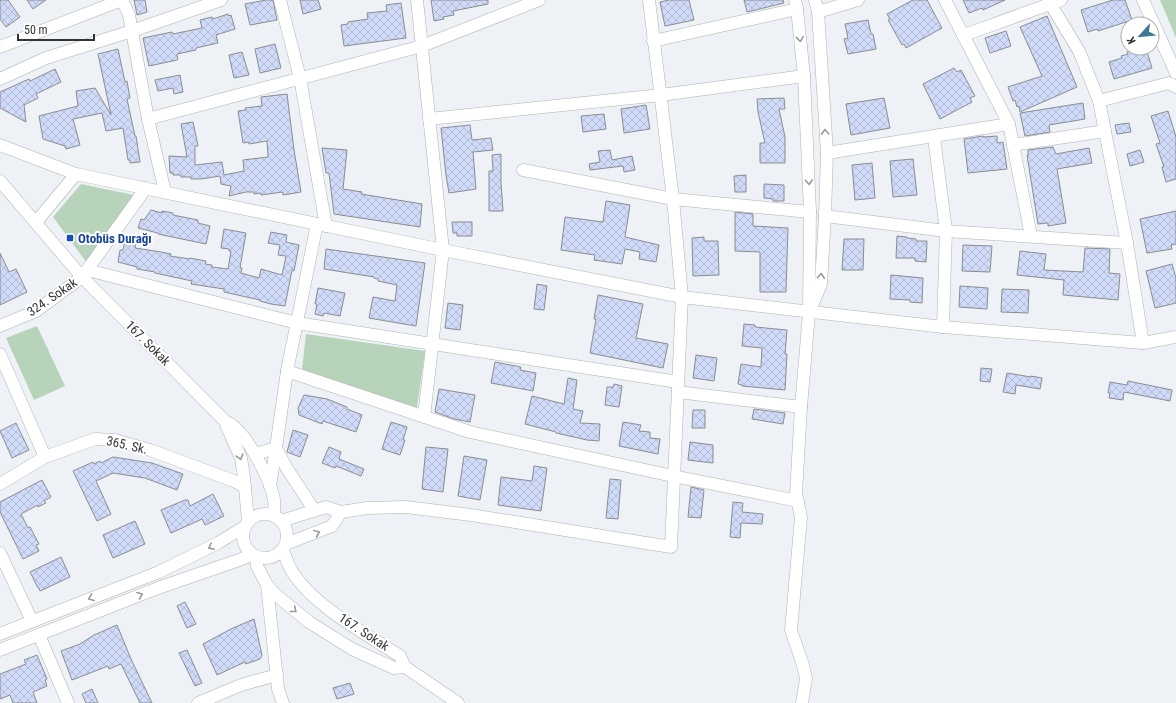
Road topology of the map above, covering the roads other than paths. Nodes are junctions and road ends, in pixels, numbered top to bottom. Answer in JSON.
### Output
{"nodes":[{"id":1,"x":122,"y":0,"type":"edge"},
{"id":2,"x":221,"y":0,"type":"edge"},
{"id":3,"x":280,"y":0,"type":"edge"},
{"id":4,"x":417,"y":0,"type":"edge"},
{"id":5,"x":539,"y":0,"type":"edge"},
{"id":6,"x":649,"y":0,"type":"edge"},
{"id":7,"x":815,"y":0,"type":"edge"},
{"id":8,"x":858,"y":0,"type":"edge"},
{"id":9,"x":945,"y":0,"type":"edge"},
{"id":10,"x":1062,"y":0,"type":"edge"},
{"id":11,"x":1143,"y":0,"type":"edge"},
{"id":12,"x":1049,"y":2,"type":"edge"},
{"id":13,"x":796,"y":4,"type":"edge"},
{"id":14,"x":818,"y":12,"type":"junction"},
{"id":15,"x":132,"y":31,"type":"junction"},
{"id":16,"x":964,"y":35,"type":"junction"},
{"id":17,"x":653,"y":41,"type":"junction"},
{"id":18,"x":422,"y":46,"type":"junction"},
{"id":19,"x":0,"y":47,"type":"edge"},
{"id":20,"x":1176,"y":73,"type":"edge"},
{"id":21,"x":804,"y":76,"type":"junction"},
{"id":22,"x":300,"y":78,"type":"junction"},
{"id":23,"x":0,"y":79,"type":"edge"},
{"id":24,"x":1176,"y":87,"type":"edge"},
{"id":25,"x":661,"y":95,"type":"junction"},
{"id":26,"x":1099,"y":101,"type":"junction"},
{"id":27,"x":148,"y":119,"type":"junction"},
{"id":28,"x":429,"y":119,"type":"junction"},
{"id":29,"x":1009,"y":124,"type":"junction"},
{"id":30,"x":1105,"y":130,"type":"junction"},
{"id":31,"x":934,"y":137,"type":"junction"},
{"id":32,"x":0,"y":145,"type":"edge"},
{"id":33,"x":1013,"y":145,"type":"junction"},
{"id":34,"x":827,"y":153,"type":"junction"},
{"id":35,"x":523,"y":170,"type":"dead end"},
{"id":36,"x":76,"y":174,"type":"junction"},
{"id":37,"x":0,"y":181,"type":"edge"},
{"id":38,"x":146,"y":188,"type":"junction"},
{"id":39,"x":164,"y":192,"type":"junction"},
{"id":40,"x":673,"y":199,"type":"junction"},
{"id":41,"x":810,"y":212,"type":"junction"},
{"id":42,"x":825,"y":216,"type":"junction"},
{"id":43,"x":36,"y":222,"type":"junction"},
{"id":44,"x":322,"y":225,"type":"junction"},
{"id":45,"x":946,"y":231,"type":"junction"},
{"id":46,"x":1031,"y":236,"type":"junction"},
{"id":47,"x":1127,"y":243,"type":"junction"},
{"id":48,"x":443,"y":250,"type":"junction"},
{"id":49,"x":85,"y":273,"type":"junction"},
{"id":50,"x":682,"y":297,"type":"junction"},
{"id":51,"x":809,"y":313,"type":"junction"},
{"id":52,"x":297,"y":323,"type":"junction"},
{"id":53,"x":0,"y":326,"type":"edge"},
{"id":54,"x":943,"y":327,"type":"junction"},
{"id":55,"x":1176,"y":337,"type":"edge"},
{"id":56,"x":1143,"y":343,"type":"junction"},
{"id":57,"x":432,"y":344,"type":"junction"},
{"id":58,"x":0,"y":354,"type":"edge"},
{"id":59,"x":287,"y":371,"type":"junction"},
{"id":60,"x":678,"y":387,"type":"junction"},
{"id":61,"x":801,"y":407,"type":"junction"},
{"id":62,"x":424,"y":417,"type":"junction"},
{"id":63,"x":226,"y":422,"type":"junction"},
{"id":64,"x":276,"y":448,"type":"junction"},
{"id":65,"x":255,"y":454,"type":"junction"},
{"id":66,"x":45,"y":457,"type":"junction"},
{"id":67,"x":673,"y":476,"type":"junction"},
{"id":68,"x":0,"y":484,"type":"edge"},
{"id":69,"x":270,"y":486,"type":"junction"},
{"id":70,"x":245,"y":487,"type":"junction"},
{"id":71,"x":798,"y":501,"type":"junction"},
{"id":72,"x":314,"y":510,"type":"junction"},
{"id":73,"x":341,"y":512,"type":"junction"},
{"id":74,"x":278,"y":518,"type":"junction"},
{"id":75,"x":246,"y":524,"type":"junction"},
{"id":76,"x":284,"y":547,"type":"junction"},
{"id":77,"x":0,"y":553,"type":"edge"},
{"id":78,"x":254,"y":556,"type":"junction"},
{"id":79,"x":267,"y":585,"type":"junction"},
{"id":80,"x":32,"y":621,"type":"junction"},
{"id":81,"x":0,"y":634,"type":"edge"},
{"id":82,"x":39,"y":635,"type":"junction"},
{"id":83,"x":0,"y":650,"type":"edge"},
{"id":84,"x":405,"y":667,"type":"junction"},
{"id":85,"x":277,"y":675,"type":"junction"},
{"id":86,"x":68,"y":703,"type":"edge"},
{"id":87,"x":198,"y":703,"type":"edge"},
{"id":88,"x":283,"y":703,"type":"edge"},
{"id":89,"x":458,"y":703,"type":"edge"},
{"id":90,"x":802,"y":703,"type":"edge"}],
"edges":[{"from":1,"to":15,"type":"street"},
{"from":1,"to":19,"type":"street"},
{"from":2,"to":15,"type":"street"},
{"from":3,"to":22,"type":"street"},
{"from":4,"to":18,"type":"street"},
{"from":5,"to":18,"type":"street"},
{"from":6,"to":17,"type":"street"},
{"from":7,"to":14,"type":"street"},
{"from":8,"to":14,"type":"street"},
{"from":9,"to":16,"type":"street"},
{"from":10,"to":12,"type":"street"},
{"from":11,"to":20,"type":"street"},
{"from":12,"to":16,"type":"street"},
{"from":12,"to":26,"type":"street"},
{"from":13,"to":17,"type":"street"},
{"from":13,"to":21,"type":"street","one_way":true},
{"from":34,"to":14,"type":"street","one_way":true},
{"from":15,"to":23,"type":"street"},
{"from":15,"to":27,"type":"street"},
{"from":16,"to":29,"type":"street"},
{"from":17,"to":25,"type":"street"},
{"from":18,"to":22,"type":"street"},
{"from":18,"to":28,"type":"street"},
{"from":21,"to":25,"type":"street"},
{"from":21,"to":41,"type":"street","one_way":true},
{"from":22,"to":27,"type":"street"},
{"from":22,"to":44,"type":"street"},
{"from":24,"to":26,"type":"street"},
{"from":25,"to":28,"type":"street"},
{"from":25,"to":40,"type":"street"},
{"from":26,"to":30,"type":"street"},
{"from":27,"to":39,"type":"street"},
{"from":28,"to":48,"type":"street"},
{"from":29,"to":31,"type":"street"},
{"from":29,"to":33,"type":"street"},
{"from":30,"to":33,"type":"street"},
{"from":30,"to":47,"type":"street"},
{"from":31,"to":34,"type":"street"},
{"from":31,"to":45,"type":"street"},
{"from":32,"to":36,"type":"street"},
{"from":33,"to":46,"type":"street"},
{"from":34,"to":42,"type":"street"},
{"from":35,"to":40,"type":"street"},
{"from":36,"to":38,"type":"street"},
{"from":36,"to":43,"type":"street"},
{"from":37,"to":43,"type":"street","name":"167. Sokak"},
{"from":38,"to":39,"type":"street"},
{"from":38,"to":49,"type":"street","name":"324. Sokak"},
{"from":39,"to":44,"type":"street"},
{"from":40,"to":41,"type":"street"},
{"from":40,"to":50,"type":"street"},
{"from":41,"to":51,"type":"street"},
{"from":42,"to":45,"type":"street"},
{"from":51,"to":42,"type":"street","one_way":true},
{"from":43,"to":49,"type":"street","name":"167. Sokak"},
{"from":44,"to":48,"type":"street"},
{"from":44,"to":52,"type":"street"},
{"from":45,"to":46,"type":"street"},
{"from":45,"to":54,"type":"street"},
{"from":46,"to":47,"type":"street"},
{"from":47,"to":56,"type":"street"},
{"from":48,"to":50,"type":"street"},
{"from":48,"to":57,"type":"street"},
{"from":49,"to":52,"type":"street"},
{"from":49,"to":53,"type":"street","name":"324. Sokak"},
{"from":49,"to":63,"type":"street","name":"167. Sokak"},
{"from":50,"to":51,"type":"street"},
{"from":50,"to":60,"type":"street"},
{"from":51,"to":54,"type":"street"},
{"from":51,"to":61,"type":"street"},
{"from":52,"to":57,"type":"street"},
{"from":52,"to":59,"type":"street"},
{"from":54,"to":56,"type":"street"},
{"from":55,"to":56,"type":"street"},
{"from":57,"to":60,"type":"street"},
{"from":57,"to":62,"type":"street"},
{"from":58,"to":66,"type":"street"},
{"from":59,"to":62,"type":"street"},
{"from":59,"to":64,"type":"street"},
{"from":60,"to":61,"type":"street"},
{"from":60,"to":67,"type":"street"},
{"from":61,"to":71,"type":"street"},
{"from":62,"to":67,"type":"street"},
{"from":63,"to":65,"type":"street","name":"167. Sokak"},
{"from":63,"to":70,"type":"street","one_way":true},
{"from":64,"to":65,"type":"street"},
{"from":64,"to":69,"type":"street"},
{"from":64,"to":72,"type":"street"},
{"from":65,"to":69,"type":"street","name":"167. Sokak"},
{"from":66,"to":68,"type":"street","name":"365. Sk."},
{"from":66,"to":70,"type":"street","name":"365. Sk."},
{"from":67,"to":71,"type":"street"},
{"from":67,"to":73,"type":"street"},
{"from":69,"to":74,"type":"street","name":"167. Sokak"},
{"from":70,"to":75,"type":"street"},
{"from":71,"to":90,"type":"street"},
{"from":72,"to":73,"type":"street"},
{"from":72,"to":74,"type":"street"},
{"from":76,"to":73,"type":"street","one_way":true},
{"from":74,"to":75,"type":"street"},
{"from":74,"to":76,"type":"street"},
{"from":75,"to":78,"type":"street"},
{"from":75,"to":80,"type":"street","one_way":true},
{"from":76,"to":78,"type":"street"},
{"from":76,"to":84,"type":"street","name":"167. Sokak"},
{"from":77,"to":80,"type":"street"},
{"from":78,"to":79,"type":"street"},
{"from":82,"to":78,"type":"street","one_way":true},
{"from":79,"to":84,"type":"street","one_way":true},
{"from":79,"to":85,"type":"street"},
{"from":80,"to":81,"type":"street"},
{"from":82,"to":83,"type":"street"},
{"from":82,"to":86,"type":"street"},
{"from":84,"to":89,"type":"street","name":"167. Sokak"},
{"from":85,"to":87,"type":"street"},
{"from":85,"to":88,"type":"street"}]}
